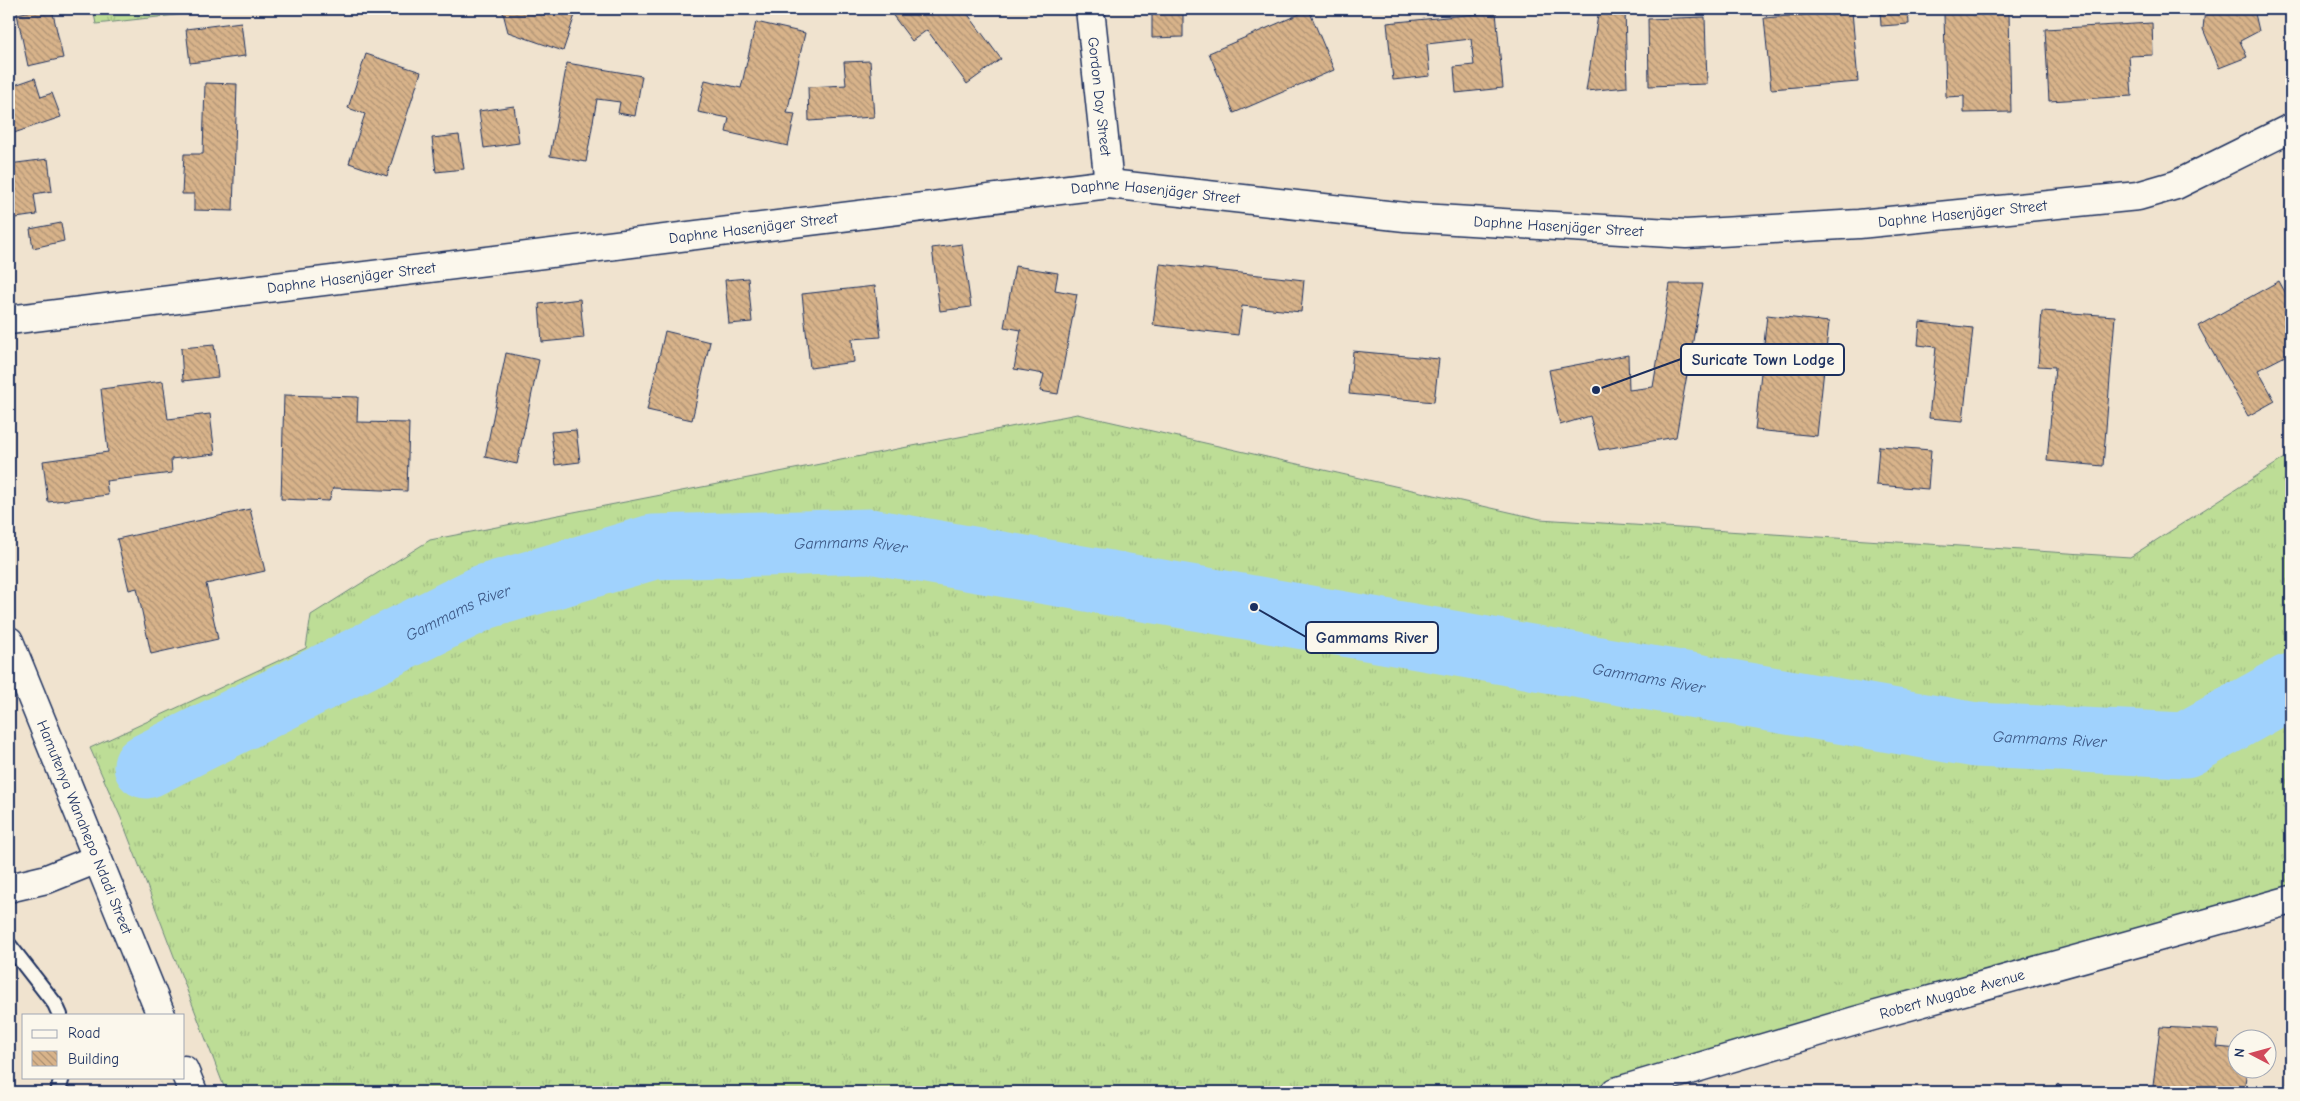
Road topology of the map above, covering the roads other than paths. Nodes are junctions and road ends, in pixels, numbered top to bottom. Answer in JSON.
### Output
{"nodes":[{"id":1,"x":1090,"y":9,"type":"edge"},
{"id":2,"x":2291,"y":128,"type":"edge"},
{"id":3,"x":1109,"y":184,"type":"junction"},
{"id":4,"x":9,"y":320,"type":"edge"},
{"id":5,"x":9,"y":641,"type":"edge"},
{"id":6,"x":97,"y":859,"type":"junction"},
{"id":7,"x":9,"y":888,"type":"edge"},
{"id":8,"x":2291,"y":900,"type":"edge"},
{"id":9,"x":9,"y":945,"type":"edge"},
{"id":10,"x":59,"y":1014,"type":"edge"},
{"id":11,"x":161,"y":1014,"type":"edge"},
{"id":12,"x":185,"y":1072,"type":"edge"},
{"id":13,"x":62,"y":1078,"type":"edge"},
{"id":14,"x":58,"y":1092,"type":"edge"},
{"id":15,"x":193,"y":1092,"type":"edge"},
{"id":16,"x":1615,"y":1092,"type":"edge"}],
"edges":[{"from":1,"to":3,"type":"street","name":"Gordon Day Street"},
{"from":2,"to":3,"type":"street","name":"Daphne Hasenjäger Street"},
{"from":3,"to":4,"type":"street","name":"Daphne Hasenjäger Street"},
{"from":5,"to":6,"type":"street","name":"Hamutenya Wanahepo Ndadi Street"},
{"from":6,"to":7,"type":"street"},
{"from":6,"to":11,"type":"street","name":"Hamutenya Wanahepo Ndadi Street"},
{"from":8,"to":16,"type":"street","name":"Robert Mugabe Avenue"},
{"from":9,"to":10,"type":"lane"},
{"from":12,"to":15,"type":"street"},
{"from":13,"to":14,"type":"lane"}]}
